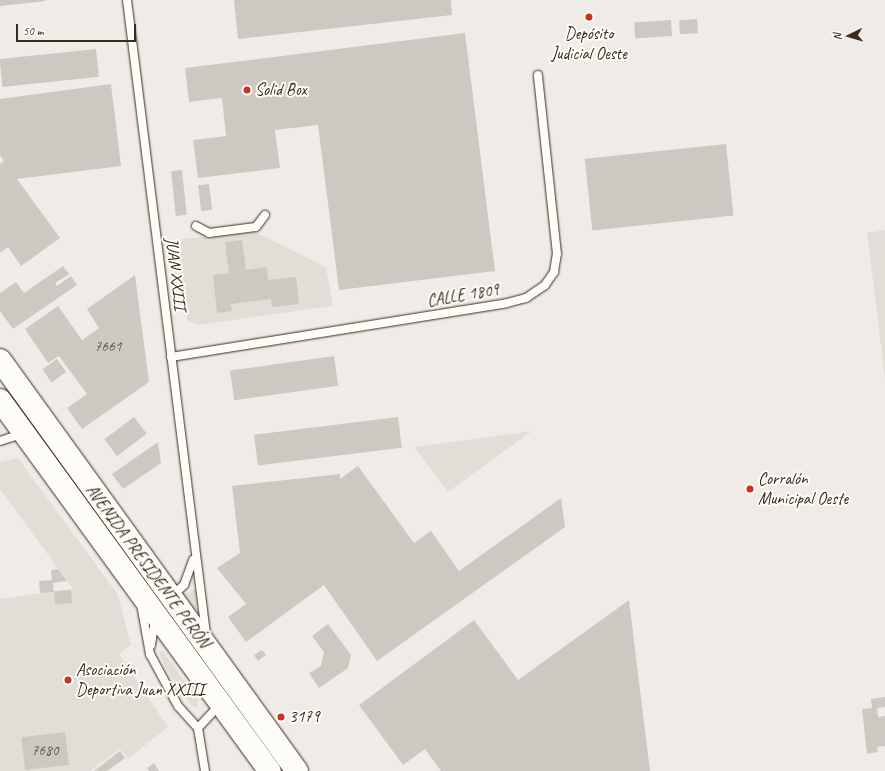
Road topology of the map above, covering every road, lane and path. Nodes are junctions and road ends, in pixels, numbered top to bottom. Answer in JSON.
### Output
{"nodes":[{"id":1,"x":127,"y":0,"type":"edge"},
{"id":2,"x":538,"y":75,"type":"dead end"},
{"id":3,"x":265,"y":215,"type":"dead end"},
{"id":4,"x":196,"y":226,"type":"dead end"},
{"id":5,"x":171,"y":357,"type":"junction"},
{"id":6,"x":0,"y":360,"type":"edge"},
{"id":7,"x":0,"y":400,"type":"edge"},
{"id":8,"x":25,"y":434,"type":"junction"},
{"id":9,"x":0,"y":441,"type":"edge"},
{"id":10,"x":195,"y":551,"type":"junction"},
{"id":11,"x":139,"y":589,"type":"junction"},
{"id":12,"x":163,"y":606,"type":"junction"},
{"id":13,"x":207,"y":648,"type":"junction"},
{"id":14,"x":150,"y":654,"type":"junction"},
{"id":15,"x":235,"y":687,"type":"junction"},
{"id":16,"x":221,"y":703,"type":"junction"},
{"id":17,"x":198,"y":728,"type":"junction"},
{"id":18,"x":205,"y":771,"type":"edge"},
{"id":19,"x":270,"y":771,"type":"edge"},
{"id":20,"x":296,"y":771,"type":"edge"}],
"edges":[{"from":1,"to":5,"type":"lane","name":"JUAN XXIII"},
{"from":2,"to":5,"type":"lane","name":"CALLE 1809"},
{"from":3,"to":4,"type":"lane"},
{"from":5,"to":10,"type":"lane","name":"JUAN XXIII"},
{"from":6,"to":12,"type":"main road","name":"AVENIDA PRESIDENTE PERÓN"},
{"from":7,"to":8,"type":"main road","name":"AVENIDA PRESIDENTE PERÓN"},
{"from":8,"to":9,"type":"lane"},
{"from":8,"to":11,"type":"main road","name":"AVENIDA PRESIDENTE PERÓN"},
{"from":10,"to":12,"type":"lane","name":"JUAN XXIII"},
{"from":10,"to":13,"type":"lane","name":"JUAN XXIII"},
{"from":11,"to":12,"type":"main road","name":"AVENIDA PRESIDENTE PERÓN"},
{"from":11,"to":14,"type":"lane"},
{"from":12,"to":13,"type":"main road","name":"AVENIDA PRESIDENTE PERÓN"},
{"from":12,"to":14,"type":"lane"},
{"from":12,"to":16,"type":"main road","name":"AVENIDA PRESIDENTE PERÓN"},
{"from":13,"to":15,"type":"main road","name":"AVENIDA PRESIDENTE PERÓN"},
{"from":14,"to":17,"type":"lane"},
{"from":15,"to":16,"type":"lane"},
{"from":15,"to":20,"type":"main road","name":"AVENIDA PRESIDENTE PERÓN"},
{"from":16,"to":17,"type":"lane"},
{"from":16,"to":19,"type":"main road","name":"AVENIDA PRESIDENTE PERÓN"},
{"from":17,"to":18,"type":"lane"}]}
